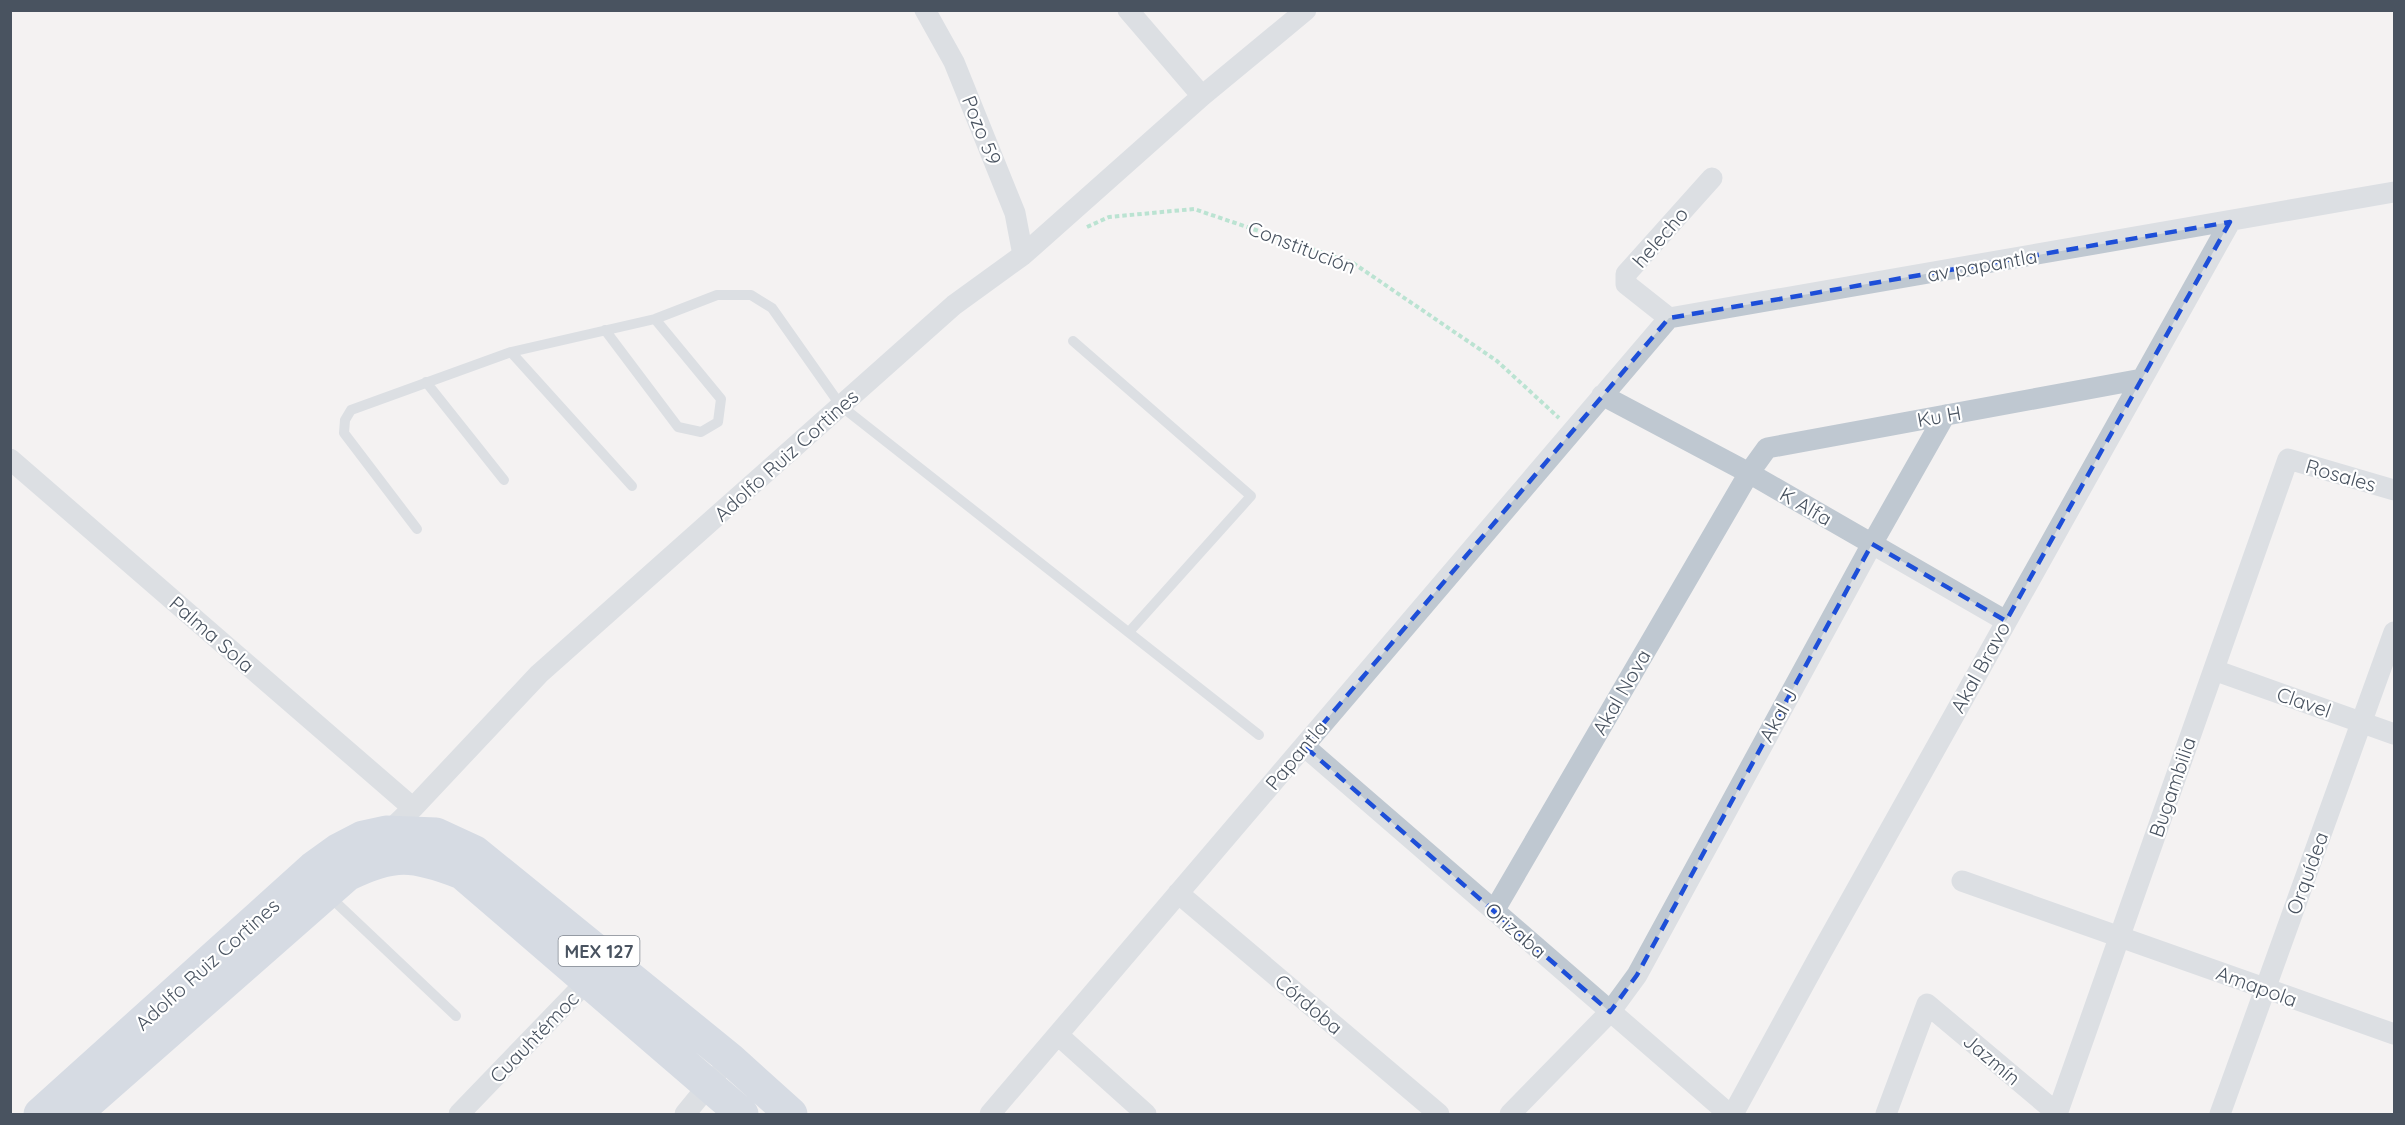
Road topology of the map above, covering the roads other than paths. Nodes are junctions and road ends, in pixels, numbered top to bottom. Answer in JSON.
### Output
{"nodes":[{"id":1,"x":925,"y":10,"type":"edge"},
{"id":2,"x":1128,"y":10,"type":"edge"},
{"id":3,"x":1306,"y":10,"type":"edge"},
{"id":4,"x":1202,"y":96,"type":"junction"},
{"id":5,"x":1712,"y":178,"type":"dead end"},
{"id":6,"x":2394,"y":192,"type":"edge"},
{"id":7,"x":2230,"y":222,"type":"junction"},
{"id":8,"x":1023,"y":255,"type":"junction"},
{"id":9,"x":1669,"y":318,"type":"junction"},
{"id":10,"x":655,"y":319,"type":"junction"},
{"id":11,"x":605,"y":330,"type":"junction"},
{"id":12,"x":1073,"y":341,"type":"dead end"},
{"id":13,"x":510,"y":352,"type":"junction"},
{"id":14,"x":2142,"y":379,"type":"junction"},
{"id":15,"x":426,"y":382,"type":"junction"},
{"id":16,"x":1602,"y":395,"type":"junction"},
{"id":17,"x":841,"y":406,"type":"junction"},
{"id":18,"x":1945,"y":415,"type":"junction"},
{"id":19,"x":10,"y":459,"type":"edge"},
{"id":20,"x":2288,"y":459,"type":"joint"},
{"id":21,"x":1749,"y":473,"type":"junction"},
{"id":22,"x":504,"y":480,"type":"dead end"},
{"id":23,"x":632,"y":486,"type":"dead end"},
{"id":24,"x":2394,"y":490,"type":"edge"},
{"id":25,"x":417,"y":529,"type":"dead end"},
{"id":26,"x":1872,"y":544,"type":"junction"},
{"id":27,"x":2006,"y":621,"type":"junction"},
{"id":28,"x":1129,"y":632,"type":"junction"},
{"id":29,"x":2394,"y":632,"type":"edge"},
{"id":30,"x":2214,"y":670,"type":"junction"},
{"id":31,"x":2362,"y":722,"type":"junction"},
{"id":32,"x":2394,"y":734,"type":"edge"},
{"id":33,"x":1260,"y":735,"type":"dead end"},
{"id":34,"x":1304,"y":746,"type":"junction"},
{"id":35,"x":413,"y":808,"type":"junction"},
{"id":36,"x":381,"y":846,"type":"junction"},
{"id":37,"x":1962,"y":881,"type":"dead end"},
{"id":38,"x":326,"y":893,"type":"junction"},
{"id":39,"x":1178,"y":893,"type":"junction"},
{"id":40,"x":1494,"y":911,"type":"junction"},
{"id":41,"x":2120,"y":936,"type":"junction"},
{"id":42,"x":598,"y":970,"type":"junction"},
{"id":43,"x":2265,"y":989,"type":"junction"},
{"id":44,"x":1610,"y":1012,"type":"junction"},
{"id":45,"x":456,"y":1016,"type":"dead end"},
{"id":46,"x":2394,"y":1034,"type":"edge"},
{"id":47,"x":1058,"y":1035,"type":"junction"},
{"id":48,"x":730,"y":1059,"type":"junction"},
{"id":49,"x":708,"y":1086,"type":"junction"},
{"id":50,"x":40,"y":1114,"type":"edge"},
{"id":51,"x":75,"y":1114,"type":"edge"},
{"id":52,"x":459,"y":1114,"type":"edge"},
{"id":53,"x":685,"y":1114,"type":"edge"},
{"id":54,"x":742,"y":1114,"type":"edge"},
{"id":55,"x":791,"y":1114,"type":"edge"},
{"id":56,"x":990,"y":1114,"type":"edge"},
{"id":57,"x":1146,"y":1114,"type":"edge"},
{"id":58,"x":1439,"y":1114,"type":"edge"},
{"id":59,"x":1510,"y":1114,"type":"edge"},
{"id":60,"x":1731,"y":1114,"type":"edge"},
{"id":61,"x":1886,"y":1114,"type":"edge"},
{"id":62,"x":2058,"y":1114,"type":"edge"},
{"id":63,"x":2220,"y":1114,"type":"edge"}],
"edges":[{"from":1,"to":8,"type":"street","name":"Pozo 59"},
{"from":2,"to":4,"type":"street"},
{"from":3,"to":4,"type":"street","name":"Adolfo Ruiz Cortines"},
{"from":4,"to":8,"type":"street","name":"Adolfo Ruiz Cortines"},
{"from":5,"to":9,"type":"street","name":"helecho"},
{"from":6,"to":7,"type":"street","name":"av papantla"},
{"from":7,"to":9,"type":"street","name":"av papantla"},
{"from":7,"to":14,"type":"street","name":"Akal Bravo"},
{"from":8,"to":17,"type":"street","name":"Adolfo Ruiz Cortines"},
{"from":9,"to":16,"type":"street"},
{"from":10,"to":11,"type":"lane"},
{"from":10,"to":11,"type":"lane"},
{"from":10,"to":17,"type":"lane"},
{"from":11,"to":13,"type":"lane"},
{"from":12,"to":28,"type":"lane"},
{"from":13,"to":15,"type":"lane"},
{"from":13,"to":23,"type":"lane"},
{"from":14,"to":18,"type":"street","name":"Ku H"},
{"from":14,"to":27,"type":"street","name":"Akal Bravo"},
{"from":15,"to":22,"type":"lane"},
{"from":15,"to":25,"type":"lane"},
{"from":16,"to":21,"type":"street","name":"K Alfa"},
{"from":16,"to":34,"type":"street","name":"Papantla"},
{"from":17,"to":28,"type":"lane"},
{"from":17,"to":35,"type":"street","name":"Adolfo Ruiz Cortines"},
{"from":18,"to":21,"type":"street","name":"Ku H"},
{"from":18,"to":26,"type":"street","name":"Akal J"},
{"from":19,"to":35,"type":"street","name":"Palma Sola"},
{"from":20,"to":24,"type":"street","name":"Rosales"},
{"from":20,"to":30,"type":"street","name":"Bugambilia"},
{"from":21,"to":26,"type":"street","name":"K Alfa"},
{"from":21,"to":40,"type":"street","name":"Akal Nova"},
{"from":26,"to":27,"type":"street","name":"K Alfa"},
{"from":26,"to":44,"type":"street","name":"Akal J"},
{"from":27,"to":60,"type":"street","name":"Akal Bravo"},
{"from":28,"to":33,"type":"lane"},
{"from":29,"to":31,"type":"street","name":"Orquídea"},
{"from":30,"to":31,"type":"street","name":"Clavel"},
{"from":30,"to":41,"type":"street","name":"Bugambilia"},
{"from":31,"to":32,"type":"street","name":"Clavel"},
{"from":31,"to":43,"type":"street","name":"Orquídea"},
{"from":34,"to":39,"type":"street","name":"Papantla"},
{"from":34,"to":40,"type":"street","name":"Orizaba"},
{"from":35,"to":36,"type":"street","name":"Adolfo Ruiz Cortines"},
{"from":36,"to":38,"type":"main road","name":"Adolfo Ruiz Cortines","number":"MEX 127"},
{"from":36,"to":42,"type":"main road","number":"MEX 127"},
{"from":36,"to":50,"type":"main road","name":"Adolfo Ruiz Cortines","number":"MEX 127"},
{"from":37,"to":41,"type":"street","name":"Amapola"},
{"from":38,"to":45,"type":"lane"},
{"from":38,"to":51,"type":"main road","name":"Adolfo Ruiz Cortines","number":"MEX 127"},
{"from":39,"to":47,"type":"street","name":"Papantla"},
{"from":39,"to":58,"type":"street","name":"Córdoba"},
{"from":40,"to":44,"type":"street","name":"Orizaba"},
{"from":41,"to":43,"type":"street","name":"Amapola"},
{"from":41,"to":62,"type":"street","name":"Bugambilia"},
{"from":42,"to":48,"type":"main road","number":"MEX 127"},
{"from":42,"to":49,"type":"main road","number":"MEX 127"},
{"from":42,"to":52,"type":"street","name":"Cuauhtémoc"},
{"from":43,"to":46,"type":"street","name":"Amapola"},
{"from":43,"to":63,"type":"street","name":"Orquídea"},
{"from":44,"to":59,"type":"street","name":"Akal J"},
{"from":44,"to":60,"type":"street","name":"Orizaba"},
{"from":47,"to":56,"type":"street","name":"Papantla"},
{"from":47,"to":57,"type":"street"},
{"from":48,"to":49,"type":"street"},
{"from":48,"to":55,"type":"main road","number":"MEX 127"},
{"from":49,"to":53,"type":"street"},
{"from":49,"to":54,"type":"main road","number":"MEX 127"},
{"from":61,"to":62,"type":"street","name":"Jazmín"}]}
